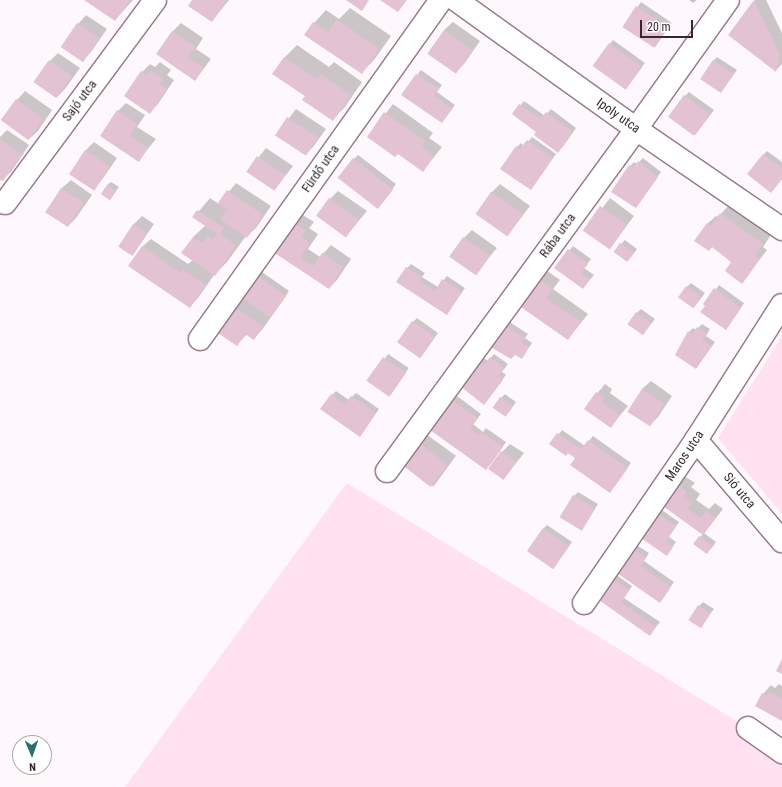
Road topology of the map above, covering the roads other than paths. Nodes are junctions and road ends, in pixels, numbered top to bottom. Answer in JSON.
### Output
{"nodes":[{"id":1,"x":155,"y":0,"type":"edge"},
{"id":2,"x":441,"y":0,"type":"edge"},
{"id":3,"x":456,"y":0,"type":"edge"},
{"id":4,"x":728,"y":0,"type":"edge"},
{"id":5,"x":636,"y":129,"type":"junction"},
{"id":6,"x":5,"y":203,"type":"dead end"},
{"id":7,"x":782,"y":229,"type":"edge"},
{"id":8,"x":782,"y":305,"type":"edge"},
{"id":9,"x":200,"y":339,"type":"dead end"},
{"id":10,"x":696,"y":440,"type":"junction"},
{"id":11,"x":387,"y":471,"type":"dead end"},
{"id":12,"x":782,"y":541,"type":"edge"},
{"id":13,"x":584,"y":603,"type":"dead end"},
{"id":14,"x":748,"y":728,"type":"dead end"},
{"id":15,"x":782,"y":752,"type":"edge"}],
"edges":[{"from":1,"to":6,"type":"street","name":"Sajó utca"},
{"from":2,"to":9,"type":"street","name":"Fürdő utca"},
{"from":3,"to":5,"type":"street","name":"Ipoly utca"},
{"from":4,"to":5,"type":"street","name":"Rába utca"},
{"from":5,"to":7,"type":"street","name":"Ipoly utca"},
{"from":5,"to":11,"type":"street","name":"Rába utca"},
{"from":8,"to":10,"type":"street","name":"Maros utca"},
{"from":10,"to":12,"type":"street","name":"Sió utca"},
{"from":10,"to":13,"type":"street","name":"Maros utca"},
{"from":14,"to":15,"type":"street"}]}
